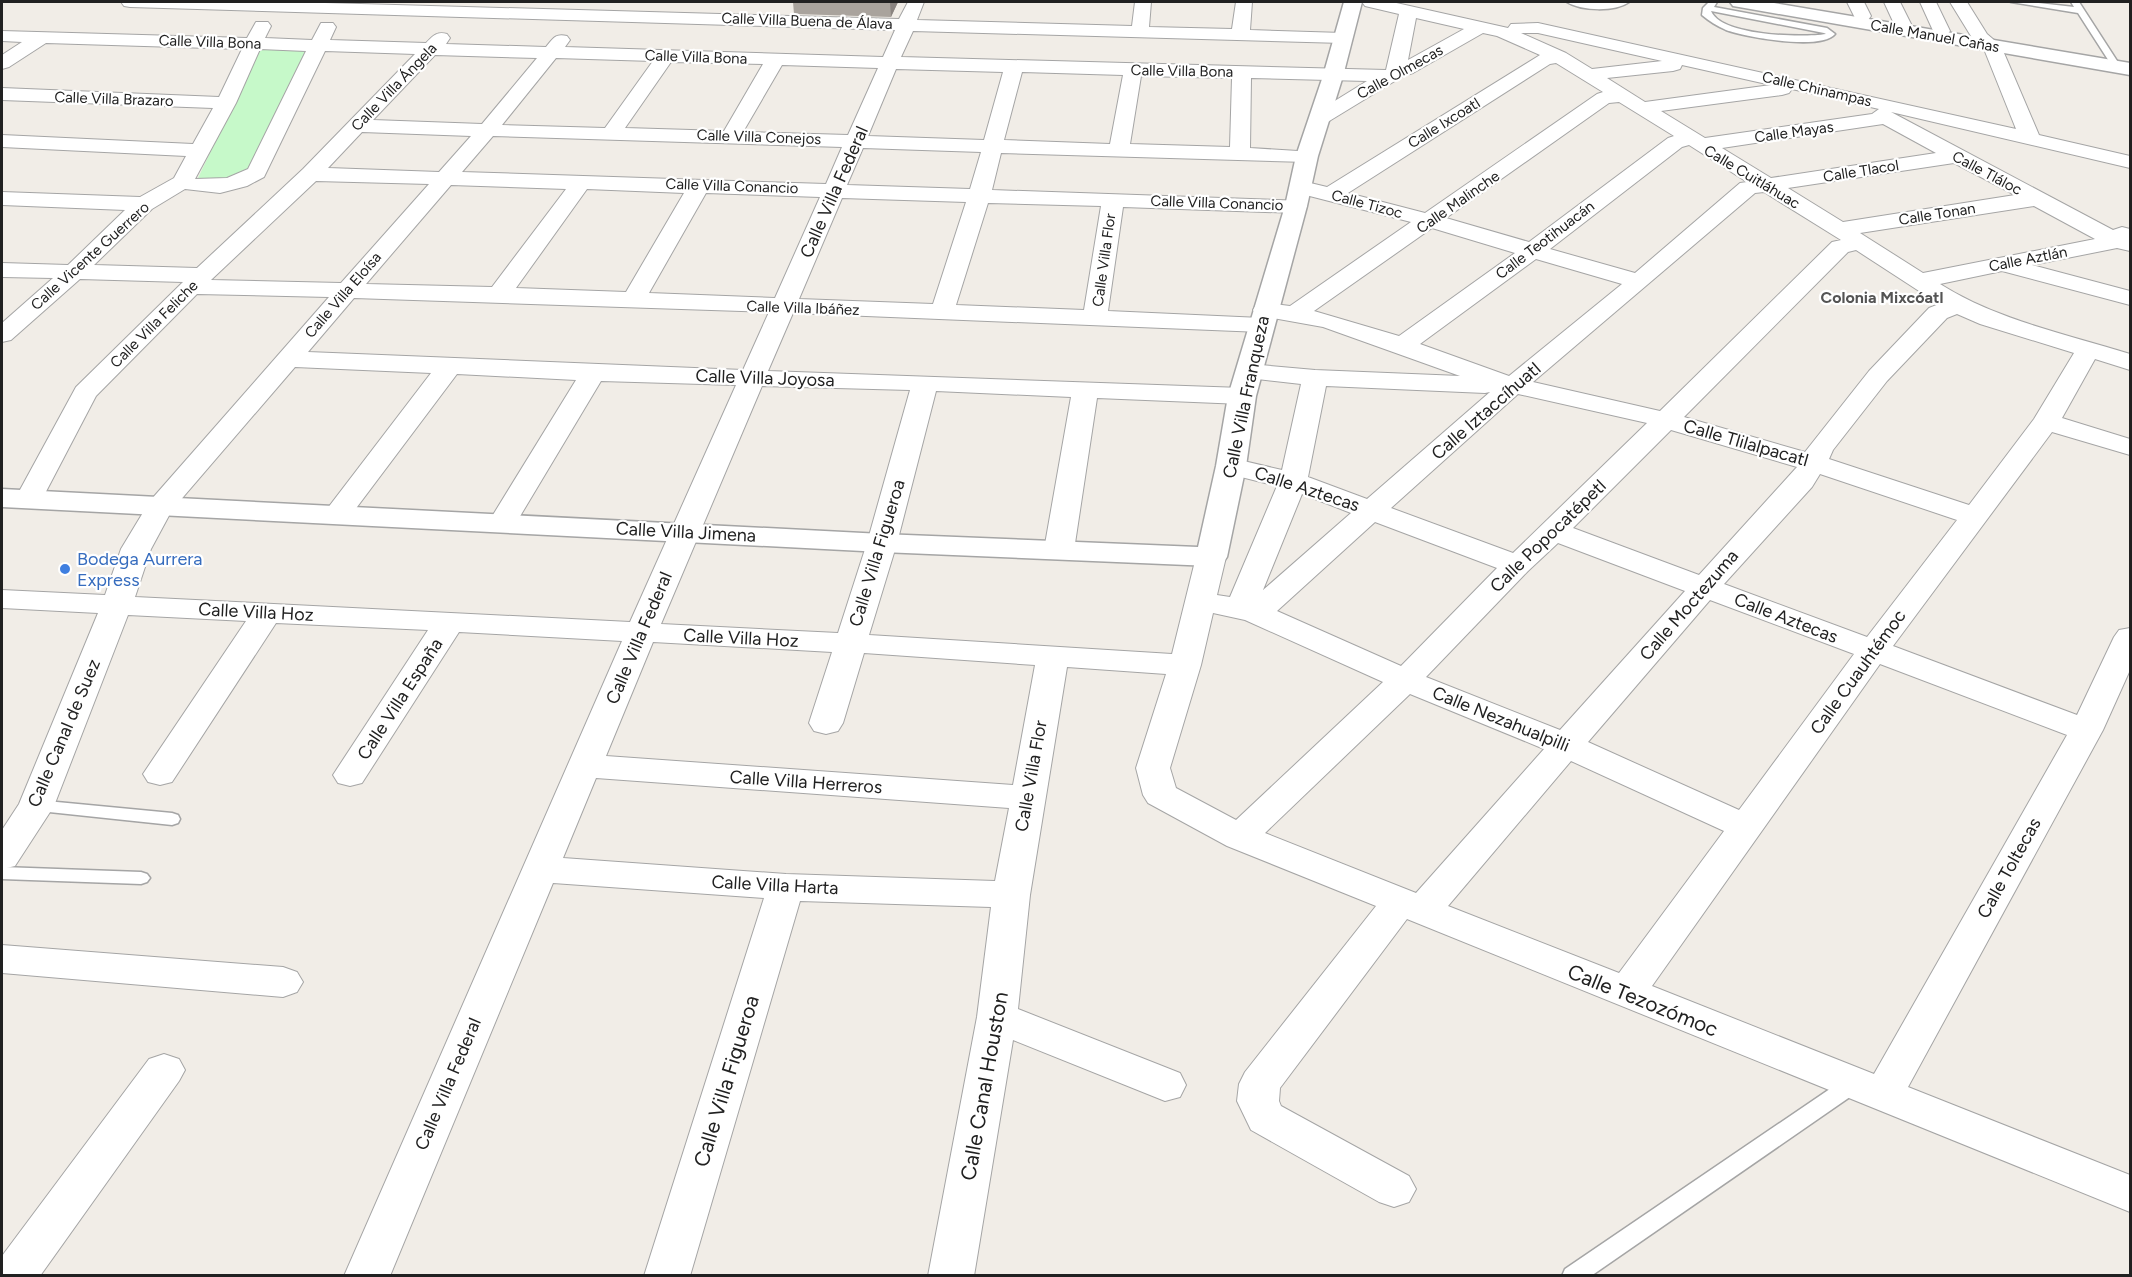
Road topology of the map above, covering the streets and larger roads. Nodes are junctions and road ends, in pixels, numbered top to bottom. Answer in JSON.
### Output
{"nodes":[{"id":1,"x":130,"y":2,"type":"edge"},
{"id":2,"x":192,"y":2,"type":"edge"},
{"id":3,"x":1143,"y":2,"type":"edge"},
{"id":4,"x":1244,"y":2,"type":"edge"},
{"id":5,"x":1353,"y":2,"type":"edge"},
{"id":6,"x":1371,"y":2,"type":"edge"},
{"id":7,"x":1739,"y":2,"type":"edge"},
{"id":8,"x":1892,"y":2,"type":"edge"},
{"id":9,"x":1928,"y":2,"type":"edge"},
{"id":10,"x":1959,"y":2,"type":"edge"},
{"id":11,"x":1770,"y":3,"type":"edge"},
{"id":12,"x":272,"y":4,"type":"edge"},
{"id":13,"x":336,"y":5,"type":"edge"},
{"id":14,"x":366,"y":6,"type":"edge"},
{"id":15,"x":473,"y":7,"type":"edge"},
{"id":16,"x":589,"y":8,"type":"edge"},
{"id":17,"x":1859,"y":9,"type":"edge"},
{"id":18,"x":1409,"y":10,"type":"junction"},
{"id":19,"x":912,"y":12,"type":"edge"},
{"id":20,"x":1902,"y":24,"type":"junction"},
{"id":21,"x":1482,"y":26,"type":"junction"},
{"id":22,"x":1140,"y":31,"type":"junction"},
{"id":23,"x":1941,"y":31,"type":"junction"},
{"id":24,"x":1503,"y":32,"type":"junction"},
{"id":25,"x":1241,"y":34,"type":"junction"},
{"id":26,"x":2,"y":36,"type":"edge"},
{"id":27,"x":42,"y":37,"type":"junction"},
{"id":28,"x":1343,"y":38,"type":"junction"},
{"id":29,"x":1986,"y":42,"type":"junction"},
{"id":30,"x":254,"y":43,"type":"junction"},
{"id":31,"x":320,"y":45,"type":"junction"},
{"id":32,"x":432,"y":47,"type":"junction"},
{"id":33,"x":551,"y":51,"type":"junction"},
{"id":34,"x":666,"y":56,"type":"junction"},
{"id":35,"x":1559,"y":57,"type":"junction"},
{"id":36,"x":776,"y":59,"type":"junction"},
{"id":37,"x":891,"y":62,"type":"junction"},
{"id":38,"x":1698,"y":62,"type":"junction"},
{"id":39,"x":2122,"y":62,"type":"edge"},
{"id":40,"x":2,"y":63,"type":"edge"},
{"id":41,"x":1014,"y":66,"type":"junction"},
{"id":42,"x":1133,"y":70,"type":"junction"},
{"id":43,"x":1242,"y":73,"type":"junction"},
{"id":44,"x":1393,"y":74,"type":"junction"},
{"id":45,"x":1587,"y":75,"type":"junction"},
{"id":46,"x":1333,"y":76,"type":"junction"},
{"id":47,"x":1804,"y":86,"type":"junction"},
{"id":48,"x":2,"y":94,"type":"edge"},
{"id":49,"x":1620,"y":96,"type":"junction"},
{"id":50,"x":1846,"y":96,"type":"junction"},
{"id":51,"x":226,"y":103,"type":"junction"},
{"id":52,"x":1641,"y":108,"type":"junction"},
{"id":53,"x":1886,"y":118,"type":"junction"},
{"id":54,"x":20,"y":119,"type":"dead end"},
{"id":55,"x":1319,"y":119,"type":"junction"},
{"id":56,"x":356,"y":126,"type":"junction"},
{"id":57,"x":488,"y":129,"type":"junction"},
{"id":58,"x":612,"y":132,"type":"junction"},
{"id":59,"x":2,"y":133,"type":"edge"},
{"id":60,"x":731,"y":136,"type":"junction"},
{"id":61,"x":2030,"y":138,"type":"junction"},
{"id":62,"x":2,"y":141,"type":"edge"},
{"id":63,"x":858,"y":141,"type":"junction"},
{"id":64,"x":1696,"y":142,"type":"junction"},
{"id":65,"x":992,"y":146,"type":"junction"},
{"id":66,"x":2059,"y":146,"type":"junction"},
{"id":67,"x":199,"y":150,"type":"junction"},
{"id":68,"x":1119,"y":150,"type":"junction"},
{"id":69,"x":1240,"y":153,"type":"junction"},
{"id":70,"x":1307,"y":156,"type":"junction"},
{"id":71,"x":1956,"y":156,"type":"junction"},
{"id":72,"x":2130,"y":162,"type":"edge"},
{"id":73,"x":311,"y":174,"type":"junction"},
{"id":74,"x":445,"y":178,"type":"junction"},
{"id":75,"x":2130,"y":181,"type":"edge"},
{"id":76,"x":182,"y":182,"type":"junction"},
{"id":77,"x":582,"y":182,"type":"junction"},
{"id":78,"x":1766,"y":185,"type":"junction"},
{"id":79,"x":699,"y":186,"type":"junction"},
{"id":80,"x":835,"y":189,"type":"junction"},
{"id":81,"x":1331,"y":194,"type":"junction"},
{"id":82,"x":979,"y":196,"type":"junction"},
{"id":83,"x":1299,"y":196,"type":"junction"},
{"id":84,"x":2,"y":198,"type":"edge"},
{"id":85,"x":2035,"y":199,"type":"junction"},
{"id":86,"x":1113,"y":200,"type":"junction"},
{"id":87,"x":144,"y":204,"type":"junction"},
{"id":88,"x":1431,"y":221,"type":"junction"},
{"id":89,"x":1849,"y":236,"type":"junction"},
{"id":90,"x":2126,"y":237,"type":"edge"},
{"id":91,"x":1532,"y":251,"type":"junction"},
{"id":92,"x":2004,"y":265,"type":"junction"},
{"id":93,"x":2,"y":270,"type":"edge"},
{"id":94,"x":74,"y":272,"type":"junction"},
{"id":95,"x":1918,"y":280,"type":"junction"},
{"id":96,"x":197,"y":281,"type":"junction"},
{"id":97,"x":1639,"y":282,"type":"junction"},
{"id":98,"x":345,"y":292,"type":"junction"},
{"id":99,"x":499,"y":294,"type":"junction"},
{"id":100,"x":2130,"y":298,"type":"edge"},
{"id":101,"x":633,"y":300,"type":"junction"},
{"id":102,"x":1958,"y":306,"type":"junction"},
{"id":103,"x":783,"y":308,"type":"junction"},
{"id":104,"x":1297,"y":312,"type":"junction"},
{"id":105,"x":942,"y":314,"type":"junction"},
{"id":106,"x":1263,"y":318,"type":"junction"},
{"id":107,"x":1095,"y":320,"type":"junction"},
{"id":108,"x":2,"y":335,"type":"edge"},
{"id":109,"x":1401,"y":345,"type":"junction"},
{"id":110,"x":2088,"y":350,"type":"junction"},
{"id":111,"x":287,"y":360,"type":"junction"},
{"id":112,"x":2130,"y":362,"type":"edge"},
{"id":113,"x":449,"y":367,"type":"junction"},
{"id":114,"x":1249,"y":372,"type":"junction"},
{"id":115,"x":593,"y":373,"type":"junction"},
{"id":116,"x":754,"y":378,"type":"junction"},
{"id":117,"x":1315,"y":378,"type":"junction"},
{"id":118,"x":925,"y":383,"type":"junction"},
{"id":119,"x":1515,"y":385,"type":"junction"},
{"id":120,"x":1085,"y":391,"type":"junction"},
{"id":121,"x":1242,"y":396,"type":"junction"},
{"id":122,"x":1666,"y":420,"type":"junction"},
{"id":123,"x":2046,"y":422,"type":"junction"},
{"id":124,"x":2130,"y":447,"type":"edge"},
{"id":125,"x":1814,"y":463,"type":"junction"},
{"id":126,"x":1231,"y":466,"type":"junction"},
{"id":127,"x":1293,"y":481,"type":"junction"},
{"id":128,"x":15,"y":498,"type":"edge"},
{"id":129,"x":160,"y":507,"type":"junction"},
{"id":130,"x":1372,"y":511,"type":"junction"},
{"id":131,"x":338,"y":513,"type":"junction"},
{"id":132,"x":1974,"y":516,"type":"junction"},
{"id":133,"x":502,"y":523,"type":"junction"},
{"id":134,"x":685,"y":531,"type":"junction"},
{"id":135,"x":1554,"y":531,"type":"junction"},
{"id":136,"x":882,"y":543,"type":"junction"},
{"id":137,"x":1059,"y":550,"type":"junction"},
{"id":138,"x":1211,"y":556,"type":"junction"},
{"id":139,"x":1517,"y":565,"type":"junction"},
{"id":140,"x":1703,"y":586,"type":"junction"},
{"id":141,"x":2,"y":599,"type":"edge"},
{"id":142,"x":1200,"y":602,"type":"junction"},
{"id":143,"x":117,"y":604,"type":"junction"},
{"id":144,"x":1248,"y":611,"type":"junction"},
{"id":145,"x":267,"y":613,"type":"junction"},
{"id":146,"x":449,"y":623,"type":"junction"},
{"id":147,"x":641,"y":633,"type":"junction"},
{"id":148,"x":2130,"y":637,"type":"edge"},
{"id":149,"x":850,"y":643,"type":"junction"},
{"id":150,"x":1873,"y":651,"type":"junction"},
{"id":151,"x":1053,"y":656,"type":"junction"},
{"id":152,"x":1185,"y":665,"type":"junction"},
{"id":153,"x":1405,"y":680,"type":"junction"},
{"id":154,"x":826,"y":723,"type":"dead end"},
{"id":155,"x":2086,"y":730,"type":"junction"},
{"id":156,"x":1568,"y":746,"type":"junction"},
{"id":157,"x":585,"y":766,"type":"junction"},
{"id":158,"x":160,"y":774,"type":"dead end"},
{"id":159,"x":350,"y":774,"type":"dead end"},
{"id":160,"x":1160,"y":795,"type":"joint"},
{"id":161,"x":1027,"y":798,"type":"junction"},
{"id":162,"x":1745,"y":827,"type":"junction"},
{"id":163,"x":15,"y":831,"type":"edge"},
{"id":164,"x":1240,"y":837,"type":"junction"},
{"id":165,"x":540,"y":869,"type":"junction"},
{"id":166,"x":786,"y":887,"type":"junction"},
{"id":167,"x":1011,"y":895,"type":"junction"},
{"id":168,"x":1411,"y":906,"type":"junction"},
{"id":169,"x":2,"y":958,"type":"edge"},
{"id":170,"x":283,"y":982,"type":"dead end"},
{"id":171,"x":1626,"y":993,"type":"junction"},
{"id":172,"x":998,"y":1017,"type":"junction"},
{"id":173,"x":164,"y":1070,"type":"dead end"},
{"id":174,"x":1166,"y":1085,"type":"dead end"},
{"id":175,"x":1868,"y":1090,"type":"junction"},
{"id":176,"x":1394,"y":1188,"type":"dead end"},
{"id":177,"x":2130,"y":1194,"type":"edge"},
{"id":178,"x":13,"y":1275,"type":"edge"},
{"id":179,"x":367,"y":1275,"type":"edge"},
{"id":180,"x":667,"y":1275,"type":"edge"},
{"id":181,"x":951,"y":1275,"type":"edge"}],
"edges":[{"from":1,"to":2,"type":"street","name":"Calle Villa Buena de Álava"},
{"from":2,"to":12,"type":"street","name":"Calle Villa Buena de Álava"},
{"from":3,"to":22,"type":"street"},
{"from":4,"to":25,"type":"street"},
{"from":5,"to":28,"type":"street","name":"Calle Villa Franqueza"},
{"from":6,"to":18,"type":"street","name":"Calle Cuitláhuac"},
{"from":7,"to":11,"type":"street","name":"Calle Manuel Cañas"},
{"from":8,"to":20,"type":"street"},
{"from":9,"to":23,"type":"street"},
{"from":10,"to":29,"type":"street"},
{"from":11,"to":17,"type":"street","name":"Calle Manuel Cañas"},
{"from":11,"to":29,"type":"street","name":"Calle Manuel Cañas"},
{"from":12,"to":13,"type":"street","name":"Calle Villa Buena de Álava"},
{"from":12,"to":30,"type":"street"},
{"from":13,"to":14,"type":"street","name":"Calle Villa Buena de Álava"},
{"from":13,"to":31,"type":"street"},
{"from":14,"to":15,"type":"street","name":"Calle Villa Buena de Álava"},
{"from":15,"to":16,"type":"street","name":"Calle Villa Buena de Álava"},
{"from":15,"to":32,"type":"street","name":"Calle Villa Ángela"},
{"from":16,"to":19,"type":"street","name":"Calle Villa Buena de Álava"},
{"from":16,"to":33,"type":"street","name":"Calle Villa Eloísa"},
{"from":17,"to":20,"type":"street","name":"Calle Manuel Cañas"},
{"from":18,"to":21,"type":"street","name":"Calle Cuitláhuac"},
{"from":18,"to":44,"type":"street"},
{"from":19,"to":22,"type":"street","name":"Calle Villa Buena de Álava"},
{"from":19,"to":37,"type":"street","name":"Calle Villa Federal"},
{"from":20,"to":23,"type":"street","name":"Calle Manuel Cañas"},
{"from":21,"to":24,"type":"street","name":"Calle Cuitláhuac"},
{"from":21,"to":44,"type":"street","name":"Calle Olmecas"},
{"from":22,"to":25,"type":"street","name":"Calle Villa Buena de Álava"},
{"from":23,"to":29,"type":"street","name":"Calle Manuel Cañas"},
{"from":24,"to":35,"type":"street","name":"Calle Cuitláhuac"},
{"from":24,"to":38,"type":"street","name":"Calle Chinampas"},
{"from":25,"to":28,"type":"street","name":"Calle Villa Buena de Álava"},
{"from":26,"to":27,"type":"street","name":"Calle Villa Bona"},
{"from":27,"to":30,"type":"street","name":"Calle Villa Bona"},
{"from":27,"to":40,"type":"street"},
{"from":28,"to":46,"type":"street","name":"Calle Villa Franqueza"},
{"from":29,"to":39,"type":"street","name":"Calle Manuel Cañas"},
{"from":29,"to":61,"type":"street"},
{"from":30,"to":31,"type":"street","name":"Calle Villa Bona"},
{"from":30,"to":51,"type":"street"},
{"from":31,"to":32,"type":"street","name":"Calle Villa Bona"},
{"from":31,"to":76,"type":"street"},
{"from":32,"to":33,"type":"street","name":"Calle Villa Bona"},
{"from":32,"to":56,"type":"street","name":"Calle Villa Ángela"},
{"from":33,"to":34,"type":"street","name":"Calle Villa Bona"},
{"from":33,"to":57,"type":"street","name":"Calle Villa Eloísa"},
{"from":34,"to":36,"type":"street","name":"Calle Villa Bona"},
{"from":34,"to":58,"type":"street"},
{"from":35,"to":45,"type":"street","name":"Calle Cuitláhuac"},
{"from":35,"to":81,"type":"street","name":"Calle Ixcoatl"},
{"from":36,"to":37,"type":"street","name":"Calle Villa Bona"},
{"from":36,"to":60,"type":"street"},
{"from":37,"to":41,"type":"street","name":"Calle Villa Bona"},
{"from":37,"to":63,"type":"street","name":"Calle Villa Federal"},
{"from":38,"to":45,"type":"street"},
{"from":38,"to":47,"type":"street","name":"Calle Chinampas"},
{"from":41,"to":42,"type":"street","name":"Calle Villa Bona"},
{"from":41,"to":65,"type":"street"},
{"from":42,"to":43,"type":"street","name":"Calle Villa Bona"},
{"from":42,"to":68,"type":"street"},
{"from":43,"to":46,"type":"street","name":"Calle Villa Bona"},
{"from":43,"to":69,"type":"street"},
{"from":44,"to":46,"type":"street","name":"Calle Villa Bona"},
{"from":44,"to":55,"type":"street","name":"Calle Olmecas"},
{"from":45,"to":49,"type":"street","name":"Calle Cuitláhuac"},
{"from":46,"to":55,"type":"street","name":"Calle Villa Franqueza"},
{"from":47,"to":50,"type":"street","name":"Calle Chinampas"},
{"from":47,"to":52,"type":"street"},
{"from":48,"to":51,"type":"street","name":"Calle Villa Brazaro"},
{"from":49,"to":52,"type":"street","name":"Calle Cuitláhuac"},
{"from":49,"to":88,"type":"street","name":"Calle Malinche"},
{"from":50,"to":53,"type":"street","name":"Calle Tláloc"},
{"from":50,"to":61,"type":"street","name":"Calle Chinampas"},
{"from":51,"to":67,"type":"street"},
{"from":52,"to":64,"type":"street","name":"Calle Cuitláhuac"},
{"from":53,"to":64,"type":"street","name":"Calle Mayas"},
{"from":53,"to":71,"type":"street","name":"Calle Tláloc"},
{"from":54,"to":59,"type":"street"},
{"from":55,"to":70,"type":"street","name":"Calle Villa Franqueza"},
{"from":56,"to":57,"type":"street","name":"Calle Villa Conejos"},
{"from":56,"to":73,"type":"street","name":"Calle Villa Ángela"},
{"from":57,"to":58,"type":"street","name":"Calle Villa Conejos"},
{"from":57,"to":74,"type":"street","name":"Calle Villa Eloísa"},
{"from":58,"to":60,"type":"street","name":"Calle Villa Conejos"},
{"from":60,"to":63,"type":"street","name":"Calle Villa Conejos"},
{"from":61,"to":66,"type":"street","name":"Calle Chinampas"},
{"from":62,"to":67,"type":"street"},
{"from":63,"to":65,"type":"street","name":"Calle Villa Conejos"},
{"from":63,"to":80,"type":"street","name":"Calle Villa Federal"},
{"from":64,"to":78,"type":"street","name":"Calle Cuitláhuac"},
{"from":64,"to":91,"type":"street","name":"Calle Teotihuacán"},
{"from":65,"to":68,"type":"street","name":"Calle Villa Conejos"},
{"from":65,"to":82,"type":"street"},
{"from":66,"to":72,"type":"street","name":"Calle Chinampas"},
{"from":66,"to":75,"type":"street"},
{"from":67,"to":76,"type":"street"},
{"from":68,"to":69,"type":"street","name":"Calle Villa Conejos"},
{"from":69,"to":70,"type":"street","name":"Calle Villa Conejos"},
{"from":70,"to":83,"type":"street","name":"Calle Villa Franqueza"},
{"from":71,"to":78,"type":"street","name":"Calle Tlacol"},
{"from":71,"to":85,"type":"street","name":"Calle Tláloc"},
{"from":73,"to":74,"type":"street","name":"Calle Villa Conancio"},
{"from":73,"to":96,"type":"street","name":"Calle Villa Feliche"},
{"from":74,"to":77,"type":"street","name":"Calle Villa Conancio"},
{"from":74,"to":98,"type":"street","name":"Calle Villa Eloísa"},
{"from":76,"to":87,"type":"street","name":"Calle Vicente Guerrero"},
{"from":77,"to":79,"type":"street","name":"Calle Villa Conancio"},
{"from":77,"to":99,"type":"street"},
{"from":78,"to":89,"type":"street","name":"Calle Cuitláhuac"},
{"from":78,"to":97,"type":"street","name":"Calle Iztaccíhuatl"},
{"from":79,"to":80,"type":"street","name":"Calle Villa Conancio"},
{"from":79,"to":101,"type":"street"},
{"from":80,"to":82,"type":"street","name":"Calle Villa Conancio"},
{"from":80,"to":103,"type":"street","name":"Calle Villa Federal"},
{"from":81,"to":83,"type":"street","name":"Calle Tizoc"},
{"from":81,"to":88,"type":"street","name":"Calle Tizoc"},
{"from":82,"to":86,"type":"street","name":"Calle Villa Conancio"},
{"from":82,"to":105,"type":"street"},
{"from":83,"to":86,"type":"street","name":"Calle Villa Conancio"},
{"from":83,"to":106,"type":"street","name":"Calle Villa Franqueza"},
{"from":84,"to":87,"type":"street"},
{"from":85,"to":89,"type":"street","name":"Calle Tonan"},
{"from":85,"to":90,"type":"street","name":"Calle Tláloc"},
{"from":86,"to":107,"type":"street","name":"Calle Villa Flor"},
{"from":87,"to":94,"type":"street","name":"Calle Vicente Guerrero"},
{"from":88,"to":91,"type":"street","name":"Calle Tizoc"},
{"from":88,"to":104,"type":"street","name":"Calle Malinche"},
{"from":89,"to":95,"type":"street","name":"Calle Cuitláhuac"},
{"from":89,"to":122,"type":"street","name":"Calle Popocatépetl"},
{"from":90,"to":92,"type":"street","name":"Calle Aztlán"},
{"from":91,"to":97,"type":"street","name":"Calle Tizoc"},
{"from":91,"to":109,"type":"street","name":"Calle Teotihuacán"},
{"from":92,"to":95,"type":"street","name":"Calle Aztlán"},
{"from":92,"to":100,"type":"street"},
{"from":93,"to":94,"type":"street","name":"Calle Villa Ibáñez"},
{"from":94,"to":96,"type":"street","name":"Calle Villa Ibáñez"},
{"from":94,"to":108,"type":"street","name":"Calle Vicente Guerrero"},
{"from":95,"to":102,"type":"street","name":"Calle Cuitláhuac"},
{"from":96,"to":98,"type":"street","name":"Calle Villa Ibáñez"},
{"from":96,"to":128,"type":"street","name":"Calle Villa Feliche"},
{"from":97,"to":119,"type":"street","name":"Calle Iztaccíhuatl"},
{"from":98,"to":99,"type":"street","name":"Calle Villa Ibáñez"},
{"from":98,"to":111,"type":"street","name":"Calle Villa Eloísa"},
{"from":99,"to":101,"type":"street","name":"Calle Villa Ibáñez"},
{"from":101,"to":103,"type":"street","name":"Calle Villa Ibáñez"},
{"from":102,"to":110,"type":"street","name":"Calle Cuitláhuac"},
{"from":102,"to":125,"type":"street","name":"Calle Moctezuma"},
{"from":103,"to":105,"type":"street","name":"Calle Villa Ibáñez"},
{"from":103,"to":116,"type":"street","name":"Calle Villa Federal"},
{"from":104,"to":106,"type":"street","name":"Calle Tlilalpacatl"},
{"from":104,"to":109,"type":"street","name":"Calle Tlilalpacatl"},
{"from":105,"to":107,"type":"street","name":"Calle Villa Ibáñez"},
{"from":106,"to":107,"type":"street","name":"Calle Villa Ibáñez"},
{"from":106,"to":114,"type":"street","name":"Calle Villa Franqueza"},
{"from":109,"to":119,"type":"street","name":"Calle Tlilalpacatl"},
{"from":110,"to":112,"type":"street","name":"Calle Cuitláhuac"},
{"from":110,"to":123,"type":"street","name":"Calle Cuauhtémoc"},
{"from":111,"to":113,"type":"street","name":"Calle Villa Joyosa"},
{"from":111,"to":129,"type":"street","name":"Calle Villa Eloísa"},
{"from":113,"to":115,"type":"street","name":"Calle Villa Joyosa"},
{"from":113,"to":131,"type":"street"},
{"from":114,"to":117,"type":"street","name":"Calle Tlilalpacatl"},
{"from":114,"to":121,"type":"street","name":"Calle Villa Franqueza"},
{"from":115,"to":116,"type":"street","name":"Calle Villa Joyosa"},
{"from":115,"to":133,"type":"street"},
{"from":116,"to":118,"type":"street","name":"Calle Villa Joyosa"},
{"from":116,"to":134,"type":"street","name":"Calle Villa Federal"},
{"from":117,"to":119,"type":"street","name":"Calle Tlilalpacatl"},
{"from":117,"to":127,"type":"street"},
{"from":118,"to":120,"type":"street","name":"Calle Villa Joyosa"},
{"from":118,"to":136,"type":"street","name":"Calle Villa Figueroa"},
{"from":119,"to":122,"type":"street","name":"Calle Tlilalpacatl"},
{"from":119,"to":130,"type":"street","name":"Calle Iztaccíhuatl"},
{"from":120,"to":121,"type":"street","name":"Calle Villa Joyosa"},
{"from":120,"to":137,"type":"street"},
{"from":121,"to":126,"type":"street","name":"Calle Villa Franqueza"},
{"from":122,"to":125,"type":"street","name":"Calle Tlilalpacatl"},
{"from":122,"to":135,"type":"street","name":"Calle Popocatépetl"},
{"from":123,"to":124,"type":"street"},
{"from":123,"to":132,"type":"street","name":"Calle Cuauhtémoc"},
{"from":125,"to":132,"type":"street","name":"Calle Tlilalpacatl"},
{"from":125,"to":140,"type":"street","name":"Calle Moctezuma"},
{"from":126,"to":127,"type":"street","name":"Calle Aztecas"},
{"from":126,"to":138,"type":"street","name":"Calle Villa Franqueza"},
{"from":127,"to":130,"type":"street","name":"Calle Aztecas"},
{"from":127,"to":144,"type":"street"},
{"from":128,"to":129,"type":"street","name":"Calle Villa Jimena"},
{"from":129,"to":131,"type":"street","name":"Calle Villa Jimena"},
{"from":129,"to":143,"type":"street","name":"Calle Villa Eloísa"},
{"from":130,"to":139,"type":"street","name":"Calle Aztecas"},
{"from":130,"to":144,"type":"street","name":"Calle Iztaccíhuatl"},
{"from":131,"to":133,"type":"street","name":"Calle Villa Jimena"},
{"from":132,"to":150,"type":"street","name":"Calle Cuauhtémoc"},
{"from":133,"to":134,"type":"street","name":"Calle Villa Jimena"},
{"from":134,"to":136,"type":"street","name":"Calle Villa Jimena"},
{"from":134,"to":147,"type":"street","name":"Calle Villa Federal"},
{"from":135,"to":139,"type":"street","name":"Calle Popocatépetl"},
{"from":135,"to":140,"type":"street","name":"Calle Aztecas"},
{"from":136,"to":137,"type":"street","name":"Calle Villa Jimena"},
{"from":136,"to":149,"type":"street","name":"Calle Villa Figueroa"},
{"from":137,"to":138,"type":"street","name":"Calle Villa Jimena"},
{"from":138,"to":142,"type":"street","name":"Calle Villa Franqueza"},
{"from":139,"to":153,"type":"street","name":"Calle Popocatépetl"},
{"from":140,"to":150,"type":"street","name":"Calle Aztecas"},
{"from":140,"to":156,"type":"street","name":"Calle Moctezuma"},
{"from":141,"to":143,"type":"street","name":"Calle Villa Hoz"},
{"from":142,"to":144,"type":"street"},
{"from":142,"to":152,"type":"street","name":"Calle Villa Franqueza"},
{"from":143,"to":145,"type":"street","name":"Calle Villa Hoz"},
{"from":143,"to":163,"type":"street","name":"Calle Canal de Suez"},
{"from":144,"to":153,"type":"street","name":"Calle Nezahualpilli"},
{"from":145,"to":146,"type":"street","name":"Calle Villa Hoz"},
{"from":145,"to":158,"type":"street"},
{"from":146,"to":147,"type":"street","name":"Calle Villa Hoz"},
{"from":146,"to":159,"type":"street","name":"Calle Villa España"},
{"from":147,"to":149,"type":"street","name":"Calle Villa Hoz"},
{"from":147,"to":157,"type":"street","name":"Calle Villa Federal"},
{"from":148,"to":155,"type":"street","name":"Calle Toltecas"},
{"from":149,"to":151,"type":"street","name":"Calle Villa Hoz"},
{"from":149,"to":154,"type":"street","name":"Calle Villa Figueroa"},
{"from":150,"to":155,"type":"street","name":"Calle Aztecas"},
{"from":150,"to":162,"type":"street","name":"Calle Cuauhtémoc"},
{"from":151,"to":152,"type":"street","name":"Calle Villa Hoz"},
{"from":151,"to":161,"type":"street","name":"Calle Villa Flor"},
{"from":152,"to":160,"type":"street","name":"Calle Villa Franqueza"},
{"from":153,"to":156,"type":"street","name":"Calle Nezahualpilli"},
{"from":153,"to":164,"type":"street","name":"Calle Popocatépetl"},
{"from":155,"to":175,"type":"street","name":"Calle Toltecas"},
{"from":156,"to":162,"type":"street","name":"Calle Nezahualpilli"},
{"from":156,"to":168,"type":"street","name":"Calle Moctezuma"},
{"from":157,"to":161,"type":"street","name":"Calle Villa Herreros"},
{"from":157,"to":165,"type":"street","name":"Calle Villa Federal"},
{"from":160,"to":164,"type":"street","name":"Calle Tezozómoc"},
{"from":161,"to":167,"type":"street","name":"Calle Villa Flor"},
{"from":162,"to":171,"type":"street","name":"Calle Cuauhtémoc"},
{"from":164,"to":168,"type":"street","name":"Calle Tezozómoc"},
{"from":165,"to":166,"type":"street","name":"Calle Villa Harta"},
{"from":165,"to":179,"type":"street","name":"Calle Villa Federal"},
{"from":166,"to":167,"type":"street","name":"Calle Villa Harta"},
{"from":166,"to":180,"type":"street","name":"Calle Villa Figueroa"},
{"from":167,"to":172,"type":"street","name":"Calle Canal Houston"},
{"from":168,"to":171,"type":"street","name":"Calle Tezozómoc"},
{"from":168,"to":176,"type":"street","name":"Calle Moctezuma"},
{"from":169,"to":170,"type":"street"},
{"from":171,"to":175,"type":"street","name":"Calle Tezozómoc"},
{"from":172,"to":174,"type":"street"},
{"from":172,"to":181,"type":"street","name":"Calle Canal Houston"},
{"from":173,"to":178,"type":"street"},
{"from":175,"to":177,"type":"street","name":"Calle Tezozómoc"}]}
